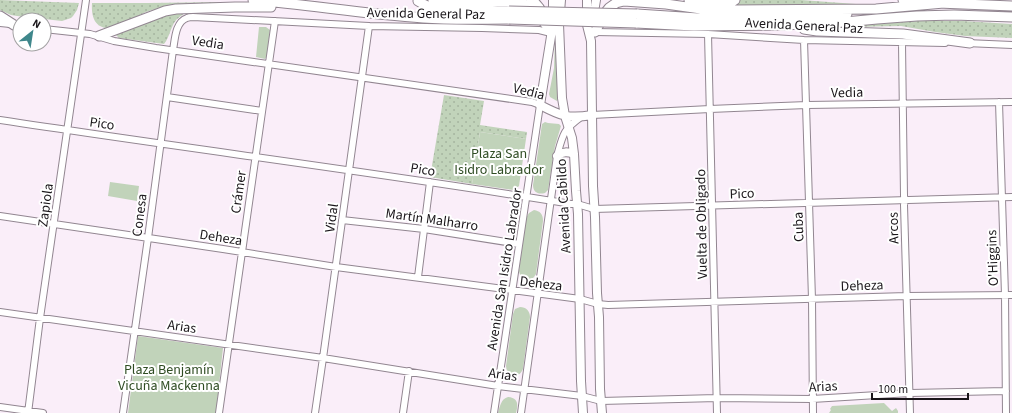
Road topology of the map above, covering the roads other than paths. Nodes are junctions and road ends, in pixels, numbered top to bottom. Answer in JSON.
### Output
{"nodes":[{"id":1,"x":86,"y":0,"type":"edge"},
{"id":2,"x":253,"y":0,"type":"edge"},
{"id":3,"x":433,"y":0,"type":"edge"},
{"id":4,"x":531,"y":0,"type":"edge"},
{"id":5,"x":553,"y":0,"type":"edge"},
{"id":6,"x":561,"y":0,"type":"edge"},
{"id":7,"x":587,"y":0,"type":"edge"},
{"id":8,"x":592,"y":0,"type":"edge"},
{"id":9,"x":596,"y":0,"type":"edge"},
{"id":10,"x":689,"y":0,"type":"edge"},
{"id":11,"x":722,"y":0,"type":"edge"},
{"id":12,"x":735,"y":0,"type":"edge"},
{"id":13,"x":903,"y":0,"type":"edge"},
{"id":14,"x":418,"y":1,"type":"edge"},
{"id":15,"x":944,"y":3,"type":"junction"},
{"id":16,"x":317,"y":6,"type":"junction"},
{"id":17,"x":1012,"y":6,"type":"edge"},
{"id":18,"x":710,"y":9,"type":"junction"},
{"id":19,"x":876,"y":9,"type":"junction"},
{"id":20,"x":587,"y":11,"type":"junction"},
{"id":21,"x":509,"y":15,"type":"junction"},
{"id":22,"x":0,"y":16,"type":"edge"},
{"id":23,"x":1012,"y":17,"type":"edge"},
{"id":24,"x":636,"y":19,"type":"junction"},
{"id":25,"x":181,"y":21,"type":"joint"},
{"id":26,"x":275,"y":21,"type":"junction"},
{"id":27,"x":12,"y":22,"type":"edge"},
{"id":28,"x":0,"y":23,"type":"edge"},
{"id":29,"x":12,"y":24,"type":"edge"},
{"id":30,"x":546,"y":24,"type":"junction"},
{"id":31,"x":369,"y":26,"type":"junction"},
{"id":32,"x":783,"y":26,"type":"junction"},
{"id":33,"x":52,"y":29,"type":"edge"},
{"id":34,"x":551,"y":32,"type":"junction"},
{"id":35,"x":81,"y":33,"type":"junction"},
{"id":36,"x":708,"y":34,"type":"junction"},
{"id":37,"x":592,"y":35,"type":"junction"},
{"id":38,"x":99,"y":36,"type":"junction"},
{"id":39,"x":804,"y":40,"type":"junction"},
{"id":40,"x":902,"y":43,"type":"junction"},
{"id":41,"x":970,"y":44,"type":"junction"},
{"id":42,"x":1012,"y":45,"type":"edge"},
{"id":43,"x":173,"y":50,"type":"junction"},
{"id":44,"x":269,"y":65,"type":"junction"},
{"id":45,"x":362,"y":77,"type":"junction"},
{"id":46,"x":167,"y":97,"type":"junction"},
{"id":47,"x":999,"y":102,"type":"junction"},
{"id":48,"x":1012,"y":102,"type":"edge"},
{"id":49,"x":902,"y":103,"type":"junction"},
{"id":50,"x":540,"y":105,"type":"junction"},
{"id":51,"x":806,"y":106,"type":"junction"},
{"id":52,"x":710,"y":109,"type":"junction"},
{"id":53,"x":262,"y":111,"type":"junction"},
{"id":54,"x":592,"y":115,"type":"junction"},
{"id":55,"x":565,"y":116,"type":"junction"},
{"id":56,"x":581,"y":117,"type":"junction"},
{"id":57,"x":0,"y":120,"type":"edge"},
{"id":58,"x":569,"y":127,"type":"junction"},
{"id":59,"x":67,"y":130,"type":"junction"},
{"id":60,"x":160,"y":144,"type":"junction"},
{"id":61,"x":574,"y":154,"type":"junction"},
{"id":62,"x":557,"y":156,"type":"junction"},
{"id":63,"x":255,"y":157,"type":"junction"},
{"id":64,"x":350,"y":170,"type":"junction"},
{"id":65,"x":430,"y":182,"type":"junction"},
{"id":66,"x":527,"y":197,"type":"junction"},
{"id":67,"x":1002,"y":197,"type":"junction"},
{"id":68,"x":1012,"y":197,"type":"edge"},
{"id":69,"x":551,"y":200,"type":"junction"},
{"id":70,"x":906,"y":200,"type":"junction"},
{"id":71,"x":810,"y":203,"type":"junction"},
{"id":72,"x":577,"y":204,"type":"junction"},
{"id":73,"x":712,"y":206,"type":"junction"},
{"id":74,"x":594,"y":209,"type":"junction"},
{"id":75,"x":0,"y":216,"type":"edge"},
{"id":76,"x":342,"y":220,"type":"junction"},
{"id":77,"x":54,"y":224,"type":"junction"},
{"id":78,"x":424,"y":229,"type":"junction"},
{"id":79,"x":148,"y":238,"type":"junction"},
{"id":80,"x":519,"y":244,"type":"junction"},
{"id":81,"x":241,"y":252,"type":"junction"},
{"id":82,"x":336,"y":267,"type":"junction"},
{"id":83,"x":418,"y":277,"type":"junction"},
{"id":84,"x":512,"y":291,"type":"junction"},
{"id":85,"x":538,"y":294,"type":"junction"},
{"id":86,"x":1005,"y":295,"type":"junction"},
{"id":87,"x":1012,"y":295,"type":"edge"},
{"id":88,"x":907,"y":296,"type":"junction"},
{"id":89,"x":580,"y":299,"type":"junction"},
{"id":90,"x":812,"y":299,"type":"junction"},
{"id":91,"x":715,"y":302,"type":"junction"},
{"id":92,"x":598,"y":304,"type":"junction"},
{"id":93,"x":0,"y":312,"type":"edge"},
{"id":94,"x":40,"y":318,"type":"junction"},
{"id":95,"x":135,"y":331,"type":"junction"},
{"id":96,"x":228,"y":345,"type":"junction"},
{"id":97,"x":323,"y":358,"type":"junction"},
{"id":98,"x":409,"y":371,"type":"junction"},
{"id":99,"x":498,"y":386,"type":"junction"},
{"id":100,"x":525,"y":389,"type":"junction"},
{"id":101,"x":1006,"y":391,"type":"junction"},
{"id":102,"x":910,"y":393,"type":"junction"},
{"id":103,"x":582,"y":396,"type":"junction"},
{"id":104,"x":717,"y":398,"type":"junction"},
{"id":105,"x":812,"y":399,"type":"junction"},
{"id":106,"x":601,"y":401,"type":"junction"},
{"id":107,"x":0,"y":407,"type":"edge"},
{"id":108,"x":28,"y":412,"type":"edge"},
{"id":109,"x":43,"y":413,"type":"edge"},
{"id":110,"x":123,"y":413,"type":"edge"},
{"id":111,"x":219,"y":413,"type":"edge"},
{"id":112,"x":315,"y":413,"type":"edge"},
{"id":113,"x":403,"y":413,"type":"edge"},
{"id":114,"x":494,"y":413,"type":"edge"},
{"id":115,"x":521,"y":413,"type":"edge"},
{"id":116,"x":583,"y":413,"type":"edge"},
{"id":117,"x":602,"y":413,"type":"edge"},
{"id":118,"x":717,"y":413,"type":"edge"},
{"id":119,"x":813,"y":413,"type":"edge"},
{"id":120,"x":910,"y":413,"type":"edge"},
{"id":121,"x":1006,"y":413,"type":"edge"}],
"edges":[{"from":1,"to":35,"type":"street","name":"Zapiola"},
{"from":2,"to":16,"type":"highway","name":"Avenida General Paz"},
{"from":3,"to":30,"type":"highway"},
{"from":4,"to":30,"type":"highway"},
{"from":5,"to":34,"type":"main road"},
{"from":6,"to":55,"type":"main road","name":"Avenida Cabildo"},
{"from":7,"to":20,"type":"main road"},
{"from":8,"to":20,"type":"main road"},
{"from":9,"to":37,"type":"main road"},
{"from":10,"to":11,"type":"highway"},
{"from":12,"to":18,"type":"highway"},
{"from":13,"to":15,"type":"highway"},
{"from":14,"to":21,"type":"highway"},
{"from":15,"to":17,"type":"highway"},
{"from":15,"to":19,"type":"highway"},
{"from":16,"to":21,"type":"highway","name":"Avenida General Paz"},
{"from":16,"to":38,"type":"highway"},
{"from":18,"to":19,"type":"highway"},
{"from":18,"to":37,"type":"highway"},
{"from":19,"to":24,"type":"highway"},
{"from":20,"to":37,"type":"main road"},
{"from":21,"to":24,"type":"highway","name":"Avenida General Paz","bridge":true},
{"from":22,"to":27,"type":"highway"},
{"from":23,"to":32,"type":"highway","name":"Avenida General Paz"},
{"from":24,"to":32,"type":"highway","name":"Avenida General Paz"},
{"from":25,"to":26,"type":"street","name":"Avenida General Paz"},
{"from":25,"to":43,"type":"street","name":"Conesa"},
{"from":26,"to":31,"type":"street","name":"Avenida General Paz"},
{"from":26,"to":44,"type":"street","name":"Crámer"},
{"from":28,"to":29,"type":"street"},
{"from":30,"to":34,"type":"highway"},
{"from":31,"to":34,"type":"street","name":"Avenida General Paz"},
{"from":31,"to":45,"type":"street","name":"Vidal"},
{"from":32,"to":41,"type":"highway"},
{"from":33,"to":35,"type":"street","name":"Vedia"},
{"from":34,"to":50,"type":"main road"},
{"from":35,"to":38,"type":"street","name":"Vedia"},
{"from":35,"to":59,"type":"street","name":"Zapiola"},
{"from":36,"to":37,"type":"street","name":"Avenida General Paz"},
{"from":36,"to":39,"type":"street","name":"Avenida General Paz"},
{"from":36,"to":52,"type":"street","name":"Vuelta de Obligado"},
{"from":37,"to":54,"type":"main road"},
{"from":38,"to":43,"type":"street","name":"Vedia"},
{"from":39,"to":40,"type":"street","name":"Avenida General Paz"},
{"from":39,"to":51,"type":"street","name":"Cuba"},
{"from":40,"to":41,"type":"street","name":"Avenida General Paz"},
{"from":40,"to":49,"type":"street","name":"Arcos"},
{"from":41,"to":42,"type":"street","name":"Avenida General Paz"},
{"from":43,"to":44,"type":"street","name":"Vedia"},
{"from":43,"to":46,"type":"street","name":"Conesa"},
{"from":44,"to":45,"type":"street","name":"Vedia"},
{"from":44,"to":53,"type":"street","name":"Crámer"},
{"from":45,"to":50,"type":"street","name":"Vedia"},
{"from":45,"to":64,"type":"street","name":"Vidal"},
{"from":46,"to":53,"type":"street"},
{"from":46,"to":60,"type":"street","name":"Conesa"},
{"from":47,"to":48,"type":"street","name":"Vedia"},
{"from":47,"to":49,"type":"street","name":"Vedia"},
{"from":47,"to":67,"type":"street","name":"O'Higgins"},
{"from":49,"to":51,"type":"street","name":"Vedia"},
{"from":49,"to":70,"type":"street","name":"Arcos"},
{"from":50,"to":55,"type":"main road","name":"Vedia"},
{"from":50,"to":66,"type":"street","name":"Avenida San Isidro Labrador"},
{"from":51,"to":52,"type":"street","name":"Vedia"},
{"from":51,"to":71,"type":"street","name":"Cuba"},
{"from":52,"to":54,"type":"street","name":"Vedia"},
{"from":52,"to":73,"type":"street","name":"Vuelta de Obligado"},
{"from":53,"to":63,"type":"street","name":"Crámer"},
{"from":54,"to":56,"type":"main road","name":"Vedia"},
{"from":54,"to":74,"type":"main road"},
{"from":55,"to":56,"type":"main road","name":"Vedia"},
{"from":55,"to":58,"type":"main road","name":"Avenida Cabildo"},
{"from":56,"to":58,"type":"street"},
{"from":57,"to":59,"type":"street","name":"Pico"},
{"from":58,"to":61,"type":"main road","name":"Avenida Cabildo"},
{"from":58,"to":62,"type":"street"},
{"from":59,"to":60,"type":"street","name":"Pico"},
{"from":59,"to":77,"type":"street","name":"Zapiola"},
{"from":60,"to":63,"type":"street","name":"Pico"},
{"from":60,"to":79,"type":"street","name":"Conesa"},
{"from":61,"to":62,"type":"main road"},
{"from":61,"to":72,"type":"main road","name":"Avenida Cabildo"},
{"from":62,"to":69,"type":"street"},
{"from":63,"to":64,"type":"street","name":"Pico"},
{"from":63,"to":81,"type":"street","name":"Crámer"},
{"from":64,"to":65,"type":"street","name":"Pico"},
{"from":64,"to":76,"type":"street","name":"Vidal"},
{"from":65,"to":66,"type":"street","name":"Pico"},
{"from":65,"to":78,"type":"street"},
{"from":66,"to":69,"type":"street","name":"Pico"},
{"from":66,"to":80,"type":"street","name":"Avenida San Isidro Labrador"},
{"from":67,"to":68,"type":"street","name":"Pico"},
{"from":67,"to":70,"type":"street","name":"Pico"},
{"from":67,"to":86,"type":"street","name":"O'Higgins"},
{"from":69,"to":72,"type":"street","name":"Pico"},
{"from":69,"to":85,"type":"street"},
{"from":70,"to":71,"type":"street","name":"Pico"},
{"from":70,"to":88,"type":"street","name":"Arcos"},
{"from":71,"to":73,"type":"street","name":"Pico"},
{"from":71,"to":90,"type":"street","name":"Cuba"},
{"from":72,"to":74,"type":"street","name":"Pico"},
{"from":72,"to":89,"type":"main road","name":"Avenida Cabildo"},
{"from":73,"to":74,"type":"street","name":"Pico"},
{"from":73,"to":91,"type":"street","name":"Vuelta de Obligado"},
{"from":74,"to":92,"type":"main road"},
{"from":75,"to":77,"type":"street","name":"Deheza"},
{"from":76,"to":78,"type":"street","name":"Martín Malharro"},
{"from":76,"to":82,"type":"street","name":"Vidal"},
{"from":77,"to":79,"type":"street","name":"Deheza"},
{"from":77,"to":94,"type":"street","name":"Zapiola"},
{"from":78,"to":80,"type":"street","name":"Martín Malharro"},
{"from":78,"to":83,"type":"street"},
{"from":79,"to":81,"type":"street","name":"Deheza"},
{"from":79,"to":95,"type":"street","name":"Conesa"},
{"from":80,"to":84,"type":"street","name":"Avenida San Isidro Labrador"},
{"from":81,"to":82,"type":"street","name":"Deheza"},
{"from":81,"to":96,"type":"street","name":"Crámer"},
{"from":82,"to":83,"type":"street","name":"Deheza"},
{"from":82,"to":97,"type":"street","name":"Vidal"},
{"from":83,"to":84,"type":"street","name":"Deheza"},
{"from":84,"to":85,"type":"street","name":"Deheza"},
{"from":84,"to":99,"type":"street","name":"Avenida San Isidro Labrador"},
{"from":85,"to":89,"type":"street","name":"Deheza"},
{"from":85,"to":100,"type":"street"},
{"from":86,"to":87,"type":"street","name":"Deheza"},
{"from":86,"to":88,"type":"street","name":"Deheza"},
{"from":86,"to":101,"type":"street","name":"O'Higgins"},
{"from":88,"to":90,"type":"street","name":"Deheza"},
{"from":88,"to":102,"type":"street","name":"Arcos"},
{"from":89,"to":92,"type":"street","name":"Deheza"},
{"from":89,"to":103,"type":"main road","name":"Avenida Cabildo"},
{"from":90,"to":91,"type":"street","name":"Deheza"},
{"from":90,"to":105,"type":"street","name":"Cuba"},
{"from":91,"to":92,"type":"street","name":"Deheza"},
{"from":91,"to":104,"type":"street","name":"Vuelta de Obligado"},
{"from":92,"to":106,"type":"main road"},
{"from":93,"to":94,"type":"street","name":"Arias"},
{"from":94,"to":95,"type":"street","name":"Arias"},
{"from":94,"to":108,"type":"street","name":"Zapiola"},
{"from":95,"to":96,"type":"street","name":"Arias"},
{"from":95,"to":110,"type":"street","name":"Conesa"},
{"from":96,"to":97,"type":"street","name":"Arias"},
{"from":96,"to":111,"type":"street","name":"Crámer"},
{"from":97,"to":98,"type":"street","name":"Arias"},
{"from":97,"to":112,"type":"street","name":"Vidal"},
{"from":98,"to":99,"type":"street","name":"Arias"},
{"from":98,"to":113,"type":"street"},
{"from":99,"to":100,"type":"street","name":"Arias"},
{"from":99,"to":114,"type":"street","name":"Avenida San Isidro Labrador"},
{"from":100,"to":103,"type":"street","name":"Arias"},
{"from":100,"to":115,"type":"street"},
{"from":101,"to":102,"type":"street","name":"Arias"},
{"from":101,"to":121,"type":"street","name":"O'Higgins"},
{"from":102,"to":105,"type":"street","name":"Arias"},
{"from":102,"to":120,"type":"street","name":"Arcos"},
{"from":103,"to":106,"type":"street","name":"Arias"},
{"from":103,"to":116,"type":"main road","name":"Avenida Cabildo"},
{"from":104,"to":105,"type":"street","name":"Arias"},
{"from":104,"to":106,"type":"street","name":"Arias"},
{"from":104,"to":118,"type":"street","name":"Vuelta de Obligado"},
{"from":105,"to":119,"type":"street","name":"Cuba"},
{"from":106,"to":117,"type":"main road"},
{"from":107,"to":108,"type":"street"},
{"from":108,"to":109,"type":"street"}]}
